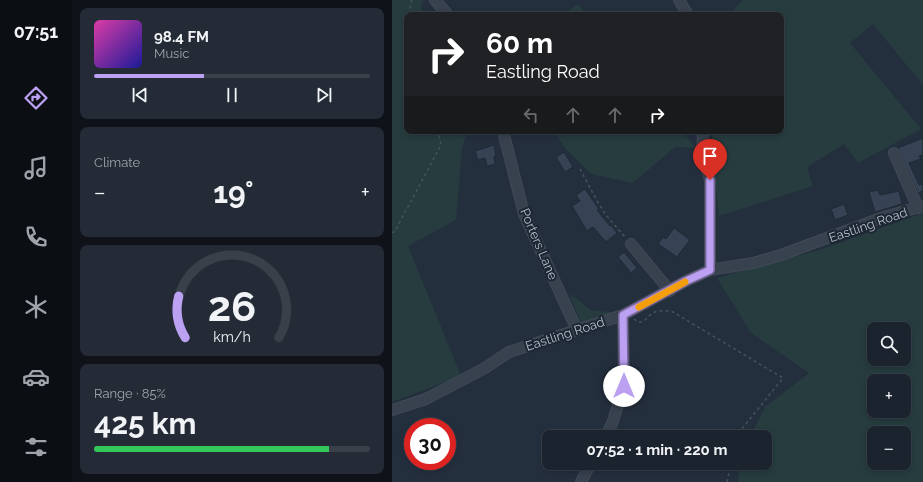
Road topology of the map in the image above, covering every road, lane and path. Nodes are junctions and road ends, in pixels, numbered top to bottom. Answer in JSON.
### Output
{"nodes":[{"id":1,"x":412,"y":0,"type":"edge"},
{"id":2,"x":435,"y":0,"type":"edge"},
{"id":3,"x":679,"y":0,"type":"edge"},
{"id":4,"x":411,"y":12,"type":"edge"},
{"id":5,"x":445,"y":12,"type":"edge"},
{"id":6,"x":686,"y":12,"type":"edge"},
{"id":7,"x":439,"y":134,"type":"edge"},
{"id":8,"x":504,"y":134,"type":"edge"},
{"id":9,"x":703,"y":134,"type":"edge"},
{"id":10,"x":894,"y":153,"type":"dead end"},
{"id":11,"x":580,"y":169,"type":"dead end"},
{"id":12,"x":920,"y":207,"type":"edge"},
{"id":13,"x":708,"y":230,"type":"dead end"},
{"id":14,"x":392,"y":233,"type":"edge"},
{"id":15,"x":631,"y":244,"type":"joint"},
{"id":16,"x":710,"y":270,"type":"junction"},
{"id":17,"x":670,"y":291,"type":"junction"},
{"id":18,"x":626,"y":314,"type":"junction"},
{"id":19,"x":577,"y":330,"type":"junction"},
{"id":20,"x":392,"y":410,"type":"edge"},
{"id":21,"x":609,"y":430,"type":"edge"},
{"id":22,"x":741,"y":430,"type":"edge"},
{"id":23,"x":587,"y":470,"type":"edge"},
{"id":24,"x":730,"y":470,"type":"edge"},
{"id":25,"x":581,"y":482,"type":"edge"},
{"id":26,"x":727,"y":482,"type":"edge"}],
"edges":[{"from":1,"to":4,"type":"path"},
{"from":2,"to":5,"type":"street"},
{"from":3,"to":6,"type":"street"},
{"from":7,"to":14,"type":"path"},
{"from":8,"to":19,"type":"street","name":"Porters Lane"},
{"from":9,"to":16,"type":"street"},
{"from":10,"to":12,"type":"street"},
{"from":11,"to":15,"type":"path"},
{"from":12,"to":16,"type":"street","name":"Eastling Road"},
{"from":13,"to":16,"type":"street"},
{"from":15,"to":17,"type":"street"},
{"from":16,"to":17,"type":"street","name":"Eastling Road"},
{"from":17,"to":18,"type":"street","name":"Eastling Road"},
{"from":18,"to":19,"type":"street","name":"Eastling Road"},
{"from":18,"to":21,"type":"street"},
{"from":18,"to":22,"type":"path"},
{"from":19,"to":20,"type":"street","name":"Eastling Road"},
{"from":23,"to":25,"type":"street"},
{"from":24,"to":26,"type":"path"}]}
